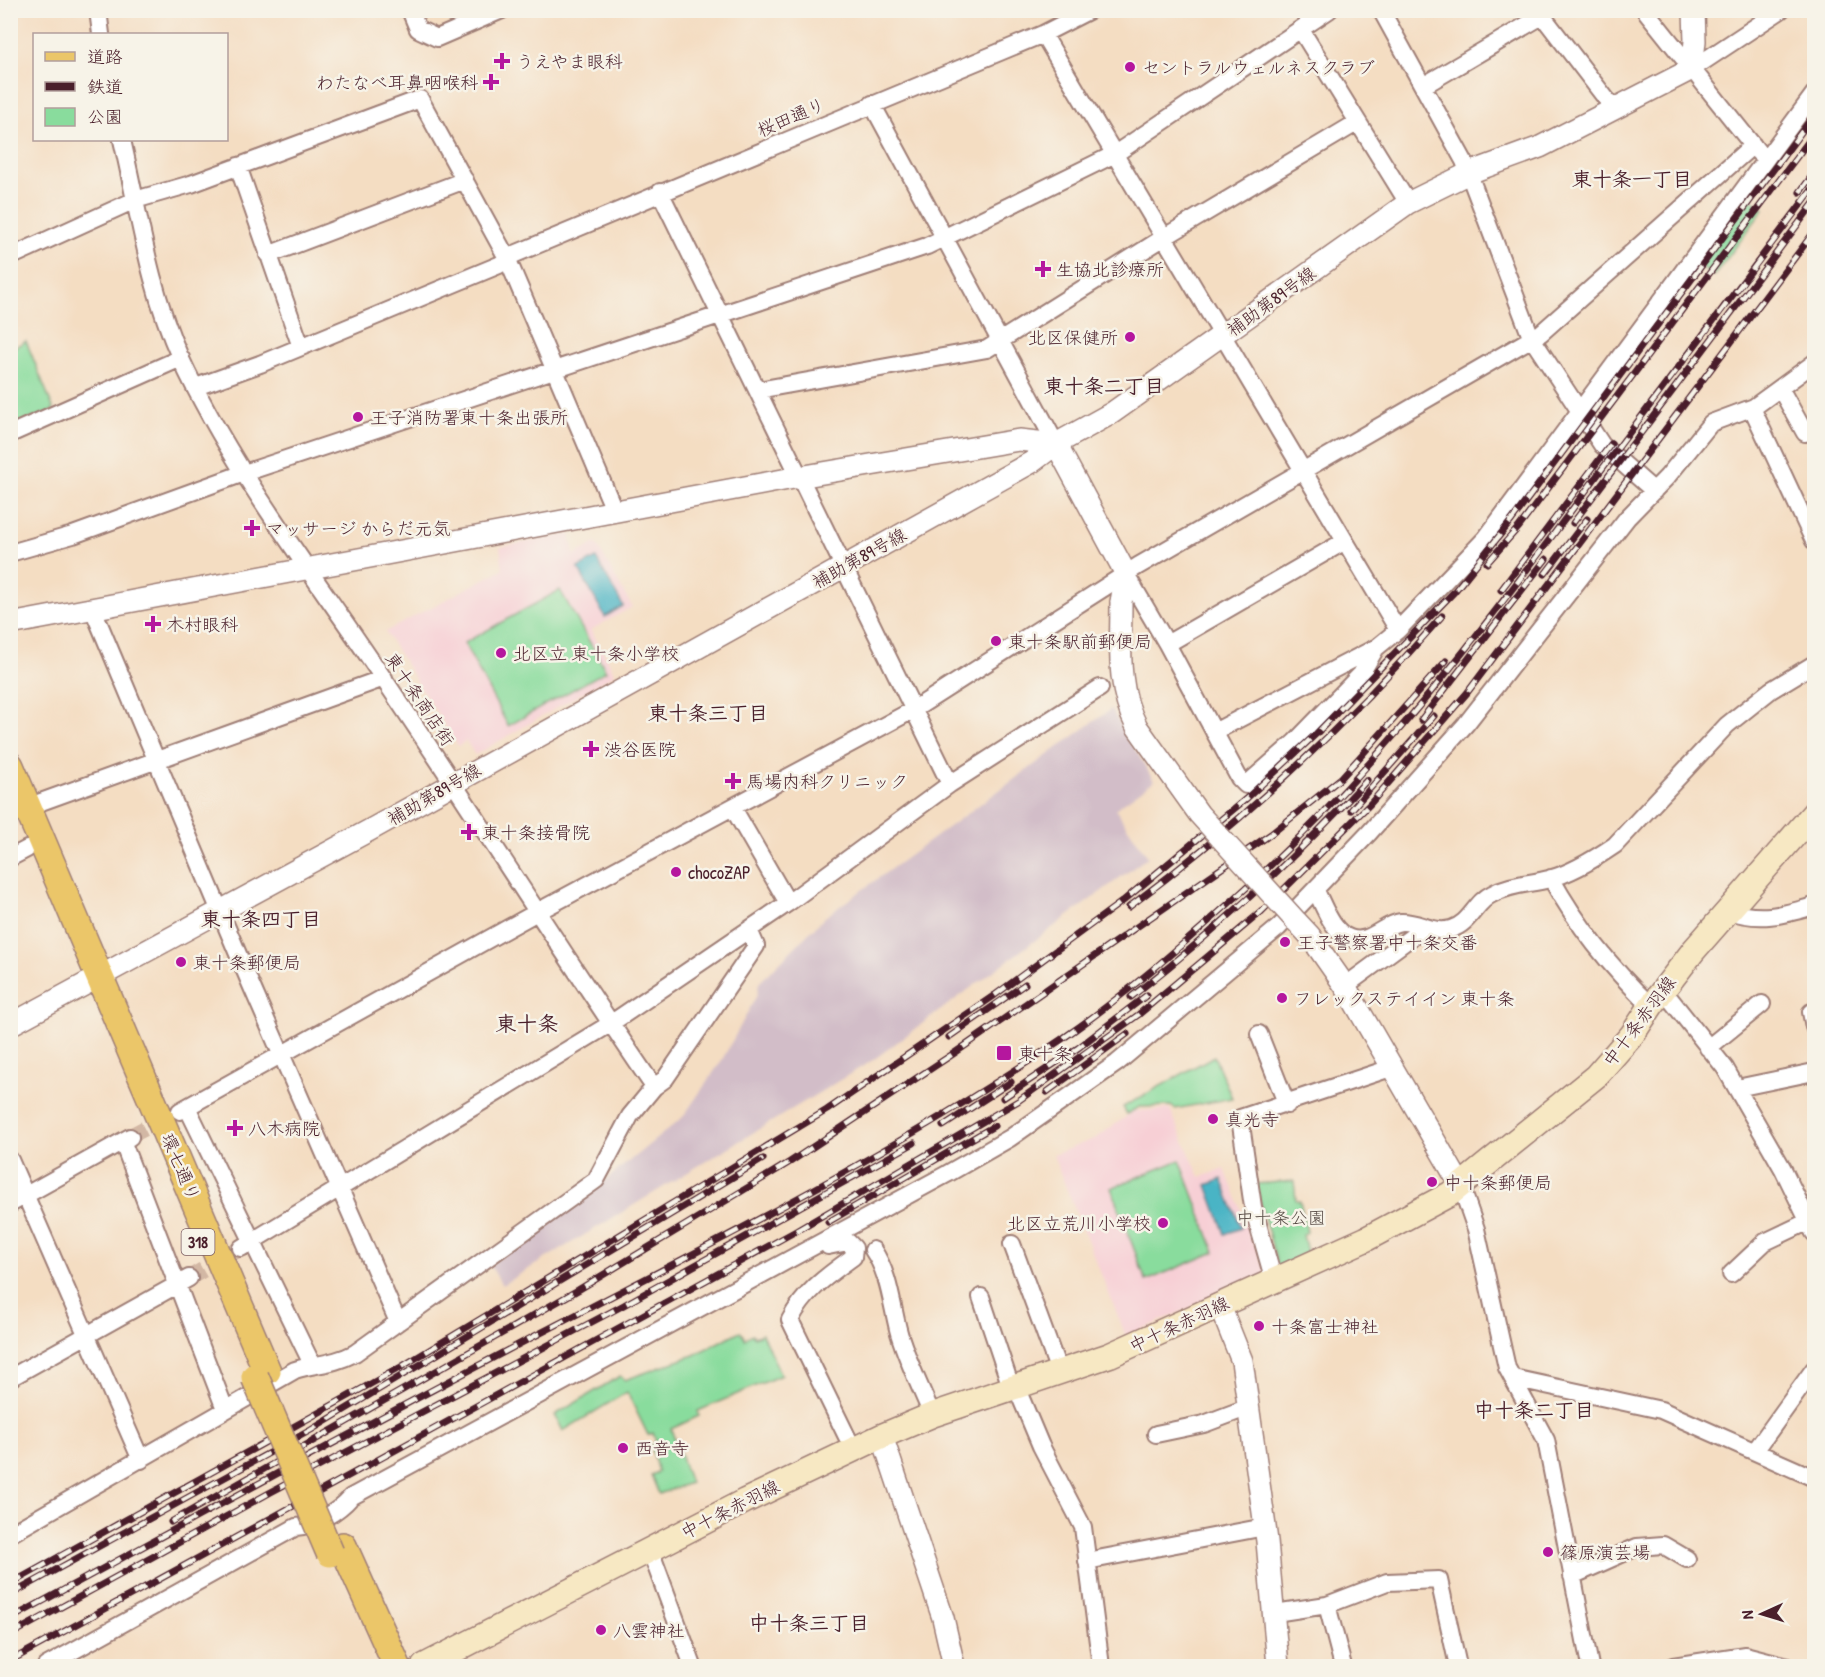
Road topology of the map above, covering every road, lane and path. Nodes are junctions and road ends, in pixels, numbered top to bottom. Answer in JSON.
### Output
{"nodes":[{"id":1,"x":98,"y":10,"type":"edge"},
{"id":2,"x":410,"y":10,"type":"edge"},
{"id":3,"x":502,"y":10,"type":"edge"},
{"id":4,"x":1090,"y":10,"type":"edge"},
{"id":5,"x":1329,"y":10,"type":"edge"},
{"id":6,"x":1381,"y":10,"type":"edge"},
{"id":7,"x":1645,"y":10,"type":"edge"},
{"id":8,"x":1694,"y":10,"type":"edge"},
{"id":9,"x":1781,"y":10,"type":"edge"},
{"id":10,"x":1540,"y":13,"type":"edge"},
{"id":11,"x":1300,"y":30,"type":"junction"},
{"id":12,"x":101,"y":33,"type":"edge"},
{"id":13,"x":1043,"y":33,"type":"junction"},
{"id":14,"x":1692,"y":69,"type":"junction"},
{"id":15,"x":1423,"y":86,"type":"junction"},
{"id":16,"x":1812,"y":103,"type":"edge"},
{"id":17,"x":872,"y":104,"type":"junction"},
{"id":18,"x":1614,"y":109,"type":"junction"},
{"id":19,"x":1358,"y":122,"type":"junction"},
{"id":20,"x":122,"y":141,"type":"edge"},
{"id":21,"x":1753,"y":146,"type":"junction"},
{"id":22,"x":1115,"y":154,"type":"junction"},
{"id":23,"x":1765,"y":160,"type":"junction"},
{"id":24,"x":238,"y":166,"type":"junction"},
{"id":25,"x":1469,"y":173,"type":"junction"},
{"id":26,"x":465,"y":180,"type":"junction"},
{"id":27,"x":660,"y":192,"type":"junction"},
{"id":28,"x":135,"y":200,"type":"junction"},
{"id":29,"x":1408,"y":203,"type":"junction"},
{"id":30,"x":944,"y":238,"type":"junction"},
{"id":31,"x":1163,"y":238,"type":"junction"},
{"id":32,"x":268,"y":255,"type":"junction"},
{"id":33,"x":10,"y":257,"type":"edge"},
{"id":34,"x":507,"y":258,"type":"junction"},
{"id":35,"x":720,"y":314,"type":"junction"},
{"id":36,"x":1223,"y":336,"type":"junction"},
{"id":37,"x":1531,"y":337,"type":"junction"},
{"id":38,"x":1001,"y":342,"type":"junction"},
{"id":39,"x":301,"y":347,"type":"junction"},
{"id":40,"x":181,"y":358,"type":"junction"},
{"id":41,"x":1815,"y":363,"type":"edge"},
{"id":42,"x":554,"y":372,"type":"junction"},
{"id":43,"x":196,"y":387,"type":"junction"},
{"id":44,"x":1780,"y":388,"type":"junction"},
{"id":45,"x":758,"y":390,"type":"junction"},
{"id":46,"x":1752,"y":408,"type":"junction"},
{"id":47,"x":1579,"y":414,"type":"junction"},
{"id":48,"x":1815,"y":426,"type":"edge"},
{"id":49,"x":10,"y":435,"type":"edge"},
{"id":50,"x":1056,"y":444,"type":"junction"},
{"id":51,"x":1302,"y":470,"type":"junction"},
{"id":52,"x":244,"y":473,"type":"junction"},
{"id":53,"x":799,"y":477,"type":"junction"},
{"id":54,"x":1654,"y":491,"type":"junction"},
{"id":55,"x":615,"y":512,"type":"junction"},
{"id":56,"x":1345,"y":541,"type":"junction"},
{"id":57,"x":1815,"y":541,"type":"edge"},
{"id":58,"x":10,"y":553,"type":"edge"},
{"id":59,"x":843,"y":568,"type":"junction"},
{"id":60,"x":308,"y":569,"type":"junction"},
{"id":61,"x":1126,"y":574,"type":"junction"},
{"id":62,"x":92,"y":607,"type":"junction"},
{"id":63,"x":10,"y":624,"type":"edge"},
{"id":64,"x":1398,"y":630,"type":"junction"},
{"id":65,"x":1167,"y":644,"type":"junction"},
{"id":66,"x":1376,"y":648,"type":"junction"},
{"id":67,"x":1815,"y":664,"type":"edge"},
{"id":68,"x":384,"y":678,"type":"junction"},
{"id":69,"x":1100,"y":688,"type":"dead end"},
{"id":70,"x":913,"y":710,"type":"junction"},
{"id":71,"x":1214,"y":732,"type":"junction"},
{"id":72,"x":155,"y":762,"type":"junction"},
{"id":73,"x":10,"y":766,"type":"edge"},
{"id":74,"x":453,"y":783,"type":"junction"},
{"id":75,"x":950,"y":784,"type":"junction"},
{"id":76,"x":19,"y":808,"type":"edge"},
{"id":77,"x":733,"y":808,"type":"junction"},
{"id":78,"x":1815,"y":813,"type":"edge"},
{"id":79,"x":19,"y":853,"type":"edge"},
{"id":80,"x":1551,"y":878,"type":"junction"},
{"id":81,"x":1316,"y":891,"type":"junction"},
{"id":82,"x":788,"y":903,"type":"junction"},
{"id":83,"x":1815,"y":906,"type":"edge"},
{"id":84,"x":1727,"y":910,"type":"junction"},
{"id":85,"x":539,"y":911,"type":"junction"},
{"id":86,"x":220,"y":912,"type":"junction"},
{"id":87,"x":749,"y":930,"type":"junction"},
{"id":88,"x":1427,"y":930,"type":"junction"},
{"id":89,"x":94,"y":979,"type":"junction"},
{"id":90,"x":1345,"y":986,"type":"junction"},
{"id":91,"x":1657,"y":998,"type":"junction"},
{"id":92,"x":1762,"y":1004,"type":"dead end"},
{"id":93,"x":610,"y":1024,"type":"junction"},
{"id":94,"x":10,"y":1025,"type":"edge"},
{"id":95,"x":1259,"y":1034,"type":"dead end"},
{"id":96,"x":1708,"y":1047,"type":"junction"},
{"id":97,"x":282,"y":1055,"type":"junction"},
{"id":98,"x":1394,"y":1067,"type":"junction"},
{"id":99,"x":1815,"y":1072,"type":"edge"},
{"id":100,"x":654,"y":1087,"type":"junction"},
{"id":101,"x":1737,"y":1088,"type":"junction"},
{"id":102,"x":1287,"y":1105,"type":"junction"},
{"id":103,"x":10,"y":1160,"type":"edge"},
{"id":104,"x":1461,"y":1186,"type":"junction"},
{"id":105,"x":340,"y":1188,"type":"junction"},
{"id":106,"x":26,"y":1196,"type":"junction"},
{"id":107,"x":10,"y":1204,"type":"edge"},
{"id":108,"x":1811,"y":1228,"type":"edge"},
{"id":109,"x":1012,"y":1244,"type":"dead end"},
{"id":110,"x":246,"y":1245,"type":"junction"},
{"id":111,"x":873,"y":1250,"type":"dead end"},
{"id":112,"x":807,"y":1251,"type":"junction"},
{"id":113,"x":1731,"y":1274,"type":"dead end"},
{"id":114,"x":1274,"y":1281,"type":"junction"},
{"id":115,"x":183,"y":1282,"type":"junction"},
{"id":116,"x":981,"y":1297,"type":"dead end"},
{"id":117,"x":1220,"y":1306,"type":"junction"},
{"id":118,"x":398,"y":1322,"type":"junction"},
{"id":119,"x":88,"y":1336,"type":"junction"},
{"id":120,"x":312,"y":1364,"type":"junction"},
{"id":121,"x":1815,"y":1369,"type":"edge"},
{"id":122,"x":1060,"y":1374,"type":"junction"},
{"id":123,"x":10,"y":1378,"type":"edge"},
{"id":124,"x":1513,"y":1378,"type":"junction"},
{"id":125,"x":1014,"y":1390,"type":"junction"},
{"id":126,"x":1249,"y":1407,"type":"junction"},
{"id":127,"x":225,"y":1409,"type":"junction"},
{"id":128,"x":932,"y":1415,"type":"junction"},
{"id":129,"x":1156,"y":1434,"type":"dead end"},
{"id":130,"x":882,"y":1436,"type":"junction"},
{"id":131,"x":853,"y":1449,"type":"junction"},
{"id":132,"x":1755,"y":1451,"type":"junction"},
{"id":133,"x":141,"y":1460,"type":"junction"},
{"id":134,"x":1815,"y":1478,"type":"edge"},
{"id":135,"x":1265,"y":1527,"type":"junction"},
{"id":136,"x":10,"y":1534,"type":"edge"},
{"id":137,"x":337,"y":1550,"type":"junction"},
{"id":138,"x":650,"y":1550,"type":"junction"},
{"id":139,"x":1687,"y":1559,"type":"dead end"},
{"id":140,"x":1087,"y":1561,"type":"junction"},
{"id":141,"x":1572,"y":1576,"type":"junction"},
{"id":142,"x":1327,"y":1605,"type":"junction"},
{"id":143,"x":1275,"y":1613,"type":"junction"},
{"id":144,"x":46,"y":1666,"type":"edge"},
{"id":145,"x":377,"y":1666,"type":"edge"},
{"id":146,"x":397,"y":1666,"type":"edge"},
{"id":147,"x":424,"y":1666,"type":"edge"},
{"id":148,"x":693,"y":1666,"type":"edge"},
{"id":149,"x":954,"y":1666,"type":"edge"},
{"id":150,"x":1101,"y":1666,"type":"edge"},
{"id":151,"x":1278,"y":1666,"type":"edge"},
{"id":152,"x":1343,"y":1666,"type":"edge"},
{"id":153,"x":1458,"y":1666,"type":"edge"},
{"id":154,"x":1590,"y":1666,"type":"edge"},
{"id":155,"x":1673,"y":1666,"type":"edge"},
{"id":156,"x":1788,"y":1666,"type":"edge"}],
"edges":[{"from":1,"to":12,"type":"street"},
{"from":2,"to":3,"type":"street"},
{"from":4,"to":13,"type":"street","name":"桜田通り"},
{"from":5,"to":11,"type":"street"},
{"from":6,"to":15,"type":"street"},
{"from":7,"to":14,"type":"street"},
{"from":8,"to":14,"type":"street"},
{"from":9,"to":14,"type":"street"},
{"from":10,"to":15,"type":"street"},
{"from":10,"to":18,"type":"street"},
{"from":11,"to":19,"type":"street"},
{"from":11,"to":22,"type":"street"},
{"from":13,"to":17,"type":"street","name":"桜田通り"},
{"from":13,"to":22,"type":"street"},
{"from":14,"to":18,"type":"street","name":"補助第89号線"},
{"from":14,"to":21,"type":"street"},
{"from":15,"to":25,"type":"street"},
{"from":16,"to":23,"type":"street"},
{"from":17,"to":27,"type":"street","name":"桜田通り"},
{"from":17,"to":30,"type":"street"},
{"from":18,"to":25,"type":"street","name":"補助第89号線"},
{"from":19,"to":29,"type":"street"},
{"from":19,"to":31,"type":"street"},
{"from":20,"to":28,"type":"street","name":"東十条商店街"},
{"from":21,"to":23,"type":"street"},
{"from":21,"to":37,"type":"street"},
{"from":22,"to":30,"type":"street"},
{"from":22,"to":31,"type":"street"},
{"from":23,"to":47,"type":"street"},
{"from":24,"to":26,"type":"street"},
{"from":24,"to":28,"type":"street"},
{"from":24,"to":32,"type":"street"},
{"from":25,"to":29,"type":"street","name":"補助第89号線"},
{"from":25,"to":37,"type":"street"},
{"from":26,"to":32,"type":"street"},
{"from":26,"to":34,"type":"street"},
{"from":27,"to":34,"type":"street","name":"桜田通り"},
{"from":27,"to":35,"type":"street"},
{"from":28,"to":33,"type":"street"},
{"from":28,"to":40,"type":"street","name":"東十条商店街"},
{"from":29,"to":36,"type":"street","name":"補助第89号線"},
{"from":30,"to":35,"type":"street"},
{"from":30,"to":38,"type":"street"},
{"from":31,"to":36,"type":"street"},
{"from":31,"to":38,"type":"street"},
{"from":32,"to":39,"type":"street"},
{"from":34,"to":39,"type":"street","name":"桜田通り"},
{"from":34,"to":42,"type":"street"},
{"from":35,"to":42,"type":"street"},
{"from":35,"to":45,"type":"street"},
{"from":36,"to":50,"type":"street","name":"補助第89号線"},
{"from":36,"to":51,"type":"street"},
{"from":37,"to":47,"type":"street"},
{"from":37,"to":51,"type":"street"},
{"from":38,"to":45,"type":"street"},
{"from":38,"to":50,"type":"street"},
{"from":39,"to":43,"type":"street","name":"桜田通り"},
{"from":40,"to":43,"type":"street","name":"東十条商店街"},
{"from":40,"to":49,"type":"street"},
{"from":41,"to":44,"type":"street"},
{"from":42,"to":52,"type":"street"},
{"from":42,"to":55,"type":"street"},
{"from":43,"to":52,"type":"street","name":"東十条商店街"},
{"from":44,"to":46,"type":"street"},
{"from":44,"to":48,"type":"street"},
{"from":45,"to":53,"type":"street"},
{"from":46,"to":54,"type":"street"},
{"from":46,"to":57,"type":"street"},
{"from":47,"to":54,"type":"street"},
{"from":47,"to":64,"type":"street"},
{"from":50,"to":53,"type":"street"},
{"from":50,"to":59,"type":"street","name":"補助第89号線"},
{"from":50,"to":61,"type":"street"},
{"from":51,"to":56,"type":"street"},
{"from":51,"to":61,"type":"street"},
{"from":52,"to":58,"type":"street"},
{"from":52,"to":60,"type":"street","name":"東十条商店街"},
{"from":53,"to":55,"type":"street"},
{"from":53,"to":59,"type":"street"},
{"from":54,"to":81,"type":"street"},
{"from":55,"to":60,"type":"street"},
{"from":56,"to":64,"type":"street"},
{"from":56,"to":65,"type":"street"},
{"from":59,"to":70,"type":"street"},
{"from":59,"to":74,"type":"street","name":"補助第89号線"},
{"from":60,"to":62,"type":"street"},
{"from":60,"to":68,"type":"street","name":"東十条商店街"},
{"from":61,"to":65,"type":"street"},
{"from":61,"to":70,"type":"street"},
{"from":61,"to":90,"type":"street","bridge":true},
{"from":62,"to":63,"type":"street"},
{"from":62,"to":72,"type":"street"},
{"from":64,"to":66,"type":"street"},
{"from":65,"to":71,"type":"street"},
{"from":66,"to":71,"type":"street"},
{"from":66,"to":71,"type":"street"},
{"from":67,"to":80,"type":"street"},
{"from":68,"to":72,"type":"street"},
{"from":68,"to":74,"type":"street","name":"東十条商店街"},
{"from":69,"to":75,"type":"street"},
{"from":70,"to":75,"type":"street"},
{"from":70,"to":77,"type":"street"},
{"from":72,"to":76,"type":"street"},
{"from":72,"to":86,"type":"street"},
{"from":73,"to":76,"type":"main road","name":"環七通り","number":"318"},
{"from":74,"to":85,"type":"street","name":"東十条商店街"},
{"from":74,"to":86,"type":"street","name":"補助第89号線"},
{"from":75,"to":82,"type":"street"},
{"from":76,"to":79,"type":"main road","name":"環七通り","number":"318"},
{"from":76,"to":89,"type":"main road","name":"環七通り","number":"318"},
{"from":77,"to":82,"type":"street"},
{"from":77,"to":85,"type":"street"},
{"from":78,"to":84,"type":"main road","name":"中十条赤羽線"},
{"from":79,"to":89,"type":"main road","name":"環七通り","number":"318"},
{"from":80,"to":88,"type":"street"},
{"from":80,"to":91,"type":"street"},
{"from":81,"to":88,"type":"street"},
{"from":81,"to":112,"type":"street"},
{"from":82,"to":87,"type":"street"},
{"from":83,"to":84,"type":"street"},
{"from":84,"to":91,"type":"main road","name":"中十条赤羽線"},
{"from":85,"to":93,"type":"street","name":"東十条商店街"},
{"from":85,"to":97,"type":"street"},
{"from":86,"to":89,"type":"street","name":"補助第89号線"},
{"from":86,"to":97,"type":"street"},
{"from":87,"to":93,"type":"street"},
{"from":87,"to":100,"type":"street"},
{"from":88,"to":90,"type":"street"},
{"from":89,"to":94,"type":"street","name":"補助第89号線"},
{"from":89,"to":137,"type":"main road","name":"環七通り","number":"318","bridge":true},
{"from":90,"to":98,"type":"street"},
{"from":91,"to":96,"type":"street"},
{"from":91,"to":104,"type":"main road","name":"中十条赤羽線"},
{"from":92,"to":96,"type":"street"},
{"from":93,"to":100,"type":"street","name":"東十条商店街"},
{"from":93,"to":105,"type":"street"},
{"from":95,"to":102,"type":"street"},
{"from":96,"to":101,"type":"street"},
{"from":97,"to":105,"type":"street"},
{"from":97,"to":110,"type":"street"},
{"from":98,"to":102,"type":"street"},
{"from":98,"to":104,"type":"street"},
{"from":99,"to":101,"type":"street"},
{"from":100,"to":118,"type":"street"},
{"from":101,"to":108,"type":"street"},
{"from":102,"to":114,"type":"street"},
{"from":103,"to":106,"type":"street"},
{"from":104,"to":114,"type":"main road","name":"中十条赤羽線"},
{"from":104,"to":124,"type":"street"},
{"from":105,"to":110,"type":"street"},
{"from":105,"to":118,"type":"street"},
{"from":106,"to":107,"type":"street"},
{"from":106,"to":115,"type":"street"},
{"from":106,"to":119,"type":"street"},
{"from":108,"to":113,"type":"street"},
{"from":109,"to":122,"type":"street"},
{"from":110,"to":120,"type":"street"},
{"from":111,"to":128,"type":"street"},
{"from":112,"to":131,"type":"street"},
{"from":112,"to":144,"type":"street"},
{"from":114,"to":117,"type":"main road","name":"中十条赤羽線"},
{"from":115,"to":119,"type":"street"},
{"from":115,"to":127,"type":"street"},
{"from":116,"to":125,"type":"street"},
{"from":117,"to":122,"type":"main road","name":"中十条赤羽線"},
{"from":117,"to":126,"type":"street"},
{"from":118,"to":120,"type":"street"},
{"from":119,"to":123,"type":"street"},
{"from":119,"to":133,"type":"street"},
{"from":120,"to":127,"type":"street"},
{"from":121,"to":132,"type":"street"},
{"from":122,"to":125,"type":"main road","name":"中十条赤羽線"},
{"from":124,"to":132,"type":"street"},
{"from":124,"to":141,"type":"street"},
{"from":125,"to":128,"type":"main road","name":"中十条赤羽線"},
{"from":125,"to":140,"type":"street"},
{"from":126,"to":129,"type":"street"},
{"from":126,"to":135,"type":"street"},
{"from":127,"to":133,"type":"street"},
{"from":128,"to":130,"type":"main road","name":"中十条赤羽線"},
{"from":130,"to":131,"type":"main road","name":"中十条赤羽線"},
{"from":130,"to":149,"type":"street"},
{"from":131,"to":138,"type":"main road","name":"中十条赤羽線"},
{"from":132,"to":134,"type":"street"},
{"from":133,"to":136,"type":"street"},
{"from":135,"to":140,"type":"street"},
{"from":135,"to":143,"type":"street"},
{"from":137,"to":145,"type":"main road","name":"環七通り","number":"318"},
{"from":137,"to":146,"type":"main road","name":"環七通り","number":"318"},
{"from":138,"to":147,"type":"main road","name":"中十条赤羽線"},
{"from":138,"to":148,"type":"street"},
{"from":139,"to":141,"type":"street"},
{"from":140,"to":150,"type":"street"},
{"from":141,"to":154,"type":"street"},
{"from":142,"to":143,"type":"street"},
{"from":142,"to":152,"type":"street"},
{"from":142,"to":153,"type":"street"},
{"from":143,"to":151,"type":"street"},
{"from":155,"to":156,"type":"street"}]}
